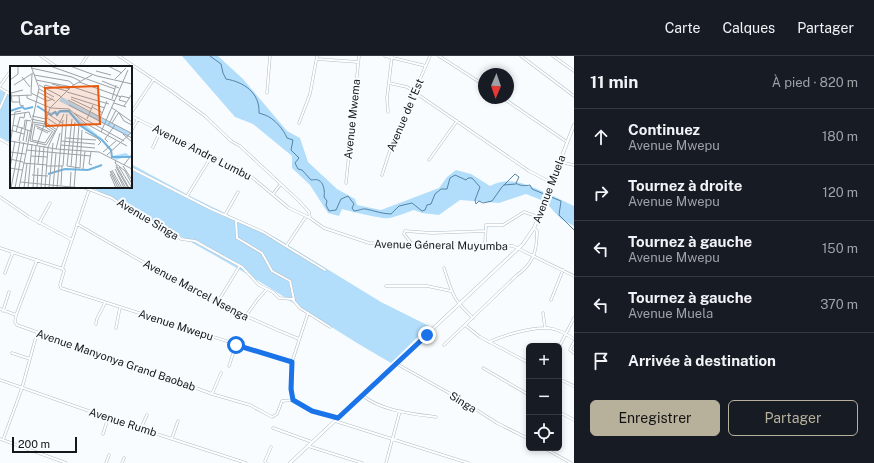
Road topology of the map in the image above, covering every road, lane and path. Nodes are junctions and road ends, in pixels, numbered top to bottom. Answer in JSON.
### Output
{"nodes":[{"id":1,"x":41,"y":56,"type":"edge"},
{"id":2,"x":87,"y":56,"type":"edge"},
{"id":3,"x":119,"y":56,"type":"edge"},
{"id":4,"x":270,"y":56,"type":"edge"},
{"id":5,"x":359,"y":56,"type":"edge"},
{"id":6,"x":385,"y":56,"type":"edge"},
{"id":7,"x":430,"y":56,"type":"edge"},
{"id":8,"x":439,"y":56,"type":"edge"},
{"id":9,"x":521,"y":56,"type":"edge"},
{"id":10,"x":553,"y":56,"type":"edge"},
{"id":11,"x":317,"y":57,"type":"edge"},
{"id":12,"x":392,"y":57,"type":"edge"},
{"id":13,"x":358,"y":62,"type":"junction"},
{"id":14,"x":56,"y":66,"type":"edge"},
{"id":15,"x":81,"y":66,"type":"edge"},
{"id":16,"x":426,"y":66,"type":"junction"},
{"id":17,"x":574,"y":71,"type":"edge"},
{"id":18,"x":9,"y":73,"type":"dead end"},
{"id":19,"x":154,"y":79,"type":"junction"},
{"id":20,"x":478,"y":81,"type":"edge"},
{"id":21,"x":389,"y":83,"type":"junction"},
{"id":22,"x":0,"y":87,"type":"edge"},
{"id":23,"x":7,"y":92,"type":"junction"},
{"id":24,"x":267,"y":92,"type":"dead end"},
{"id":25,"x":414,"y":92,"type":"junction"},
{"id":26,"x":10,"y":94,"type":"edge"},
{"id":27,"x":574,"y":96,"type":"edge"},
{"id":28,"x":512,"y":104,"type":"edge"},
{"id":29,"x":0,"y":108,"type":"edge"},
{"id":30,"x":388,"y":112,"type":"dead end"},
{"id":31,"x":132,"y":113,"type":"edge"},
{"id":32,"x":132,"y":116,"type":"edge"},
{"id":33,"x":138,"y":119,"type":"junction"},
{"id":34,"x":457,"y":121,"type":"junction"},
{"id":35,"x":299,"y":123,"type":"dead end"},
{"id":36,"x":574,"y":125,"type":"edge"},
{"id":37,"x":132,"y":129,"type":"edge"},
{"id":38,"x":161,"y":130,"type":"junction"},
{"id":39,"x":573,"y":131,"type":"edge"},
{"id":40,"x":0,"y":139,"type":"edge"},
{"id":41,"x":567,"y":142,"type":"junction"},
{"id":42,"x":10,"y":144,"type":"edge"},
{"id":43,"x":154,"y":147,"type":"dead end"},
{"id":44,"x":211,"y":157,"type":"junction"},
{"id":45,"x":429,"y":160,"type":"dead end"},
{"id":46,"x":560,"y":162,"type":"junction"},
{"id":47,"x":574,"y":165,"type":"edge"},
{"id":48,"x":132,"y":168,"type":"edge"},
{"id":49,"x":382,"y":175,"type":"dead end"},
{"id":50,"x":346,"y":182,"type":"dead end"},
{"id":51,"x":552,"y":184,"type":"junction"},
{"id":52,"x":280,"y":185,"type":"junction"},
{"id":53,"x":89,"y":188,"type":"edge"},
{"id":54,"x":238,"y":192,"type":"dead end"},
{"id":55,"x":274,"y":194,"type":"junction"},
{"id":56,"x":188,"y":196,"type":"junction"},
{"id":57,"x":0,"y":197,"type":"edge"},
{"id":58,"x":50,"y":203,"type":"dead end"},
{"id":59,"x":225,"y":215,"type":"junction"},
{"id":60,"x":539,"y":217,"type":"junction"},
{"id":61,"x":305,"y":218,"type":"junction"},
{"id":62,"x":310,"y":218,"type":"junction"},
{"id":63,"x":236,"y":220,"type":"junction"},
{"id":64,"x":39,"y":223,"type":"junction"},
{"id":65,"x":76,"y":224,"type":"junction"},
{"id":66,"x":534,"y":228,"type":"junction"},
{"id":67,"x":485,"y":231,"type":"junction"},
{"id":68,"x":72,"y":240,"type":"junction"},
{"id":69,"x":412,"y":244,"type":"junction"},
{"id":70,"x":485,"y":244,"type":"junction"},
{"id":71,"x":287,"y":245,"type":"junction"},
{"id":72,"x":0,"y":248,"type":"edge"},
{"id":73,"x":518,"y":249,"type":"junction"},
{"id":74,"x":13,"y":252,"type":"junction"},
{"id":75,"x":533,"y":256,"type":"junction"},
{"id":76,"x":37,"y":260,"type":"junction"},
{"id":77,"x":239,"y":267,"type":"junction"},
{"id":78,"x":62,"y":268,"type":"junction"},
{"id":79,"x":444,"y":268,"type":"dead end"},
{"id":80,"x":325,"y":270,"type":"dead end"},
{"id":81,"x":563,"y":270,"type":"junction"},
{"id":82,"x":5,"y":273,"type":"dead end"},
{"id":83,"x":574,"y":276,"type":"edge"},
{"id":84,"x":386,"y":286,"type":"dead end"},
{"id":85,"x":267,"y":289,"type":"junction"},
{"id":86,"x":451,"y":291,"type":"junction"},
{"id":87,"x":9,"y":292,"type":"dead end"},
{"id":88,"x":294,"y":300,"type":"junction"},
{"id":89,"x":551,"y":300,"type":"dead end"},
{"id":90,"x":105,"y":302,"type":"junction"},
{"id":91,"x":217,"y":303,"type":"junction"},
{"id":92,"x":459,"y":304,"type":"junction"},
{"id":93,"x":120,"y":307,"type":"junction"},
{"id":94,"x":0,"y":309,"type":"edge"},
{"id":95,"x":3,"y":310,"type":"junction"},
{"id":96,"x":308,"y":313,"type":"junction"},
{"id":97,"x":543,"y":313,"type":"dead end"},
{"id":98,"x":16,"y":315,"type":"junction"},
{"id":99,"x":245,"y":317,"type":"junction"},
{"id":100,"x":473,"y":318,"type":"junction"},
{"id":101,"x":574,"y":318,"type":"edge"},
{"id":102,"x":96,"y":324,"type":"dead end"},
{"id":103,"x":465,"y":325,"type":"junction"},
{"id":104,"x":330,"y":327,"type":"dead end"},
{"id":105,"x":116,"y":328,"type":"dead end"},
{"id":106,"x":545,"y":328,"type":"junction"},
{"id":107,"x":38,"y":333,"type":"junction"},
{"id":108,"x":566,"y":334,"type":"junction"},
{"id":109,"x":299,"y":339,"type":"junction"},
{"id":110,"x":574,"y":340,"type":"edge"},
{"id":111,"x":490,"y":342,"type":"junction"},
{"id":112,"x":561,"y":343,"type":"edge"},
{"id":113,"x":236,"y":345,"type":"junction"},
{"id":114,"x":444,"y":345,"type":"dead end"},
{"id":115,"x":12,"y":353,"type":"dead end"},
{"id":116,"x":574,"y":353,"type":"edge"},
{"id":117,"x":30,"y":359,"type":"junction"},
{"id":118,"x":526,"y":361,"type":"edge"},
{"id":119,"x":292,"y":362,"type":"junction"},
{"id":120,"x":397,"y":364,"type":"junction"},
{"id":121,"x":229,"y":366,"type":"dead end"},
{"id":122,"x":483,"y":368,"type":"dead end"},
{"id":123,"x":220,"y":373,"type":"dead end"},
{"id":124,"x":0,"y":380,"type":"edge"},
{"id":125,"x":562,"y":380,"type":"edge"},
{"id":126,"x":574,"y":386,"type":"edge"},
{"id":127,"x":22,"y":388,"type":"junction"},
{"id":128,"x":526,"y":393,"type":"edge"},
{"id":129,"x":212,"y":394,"type":"junction"},
{"id":130,"x":362,"y":395,"type":"junction"},
{"id":131,"x":293,"y":400,"type":"junction"},
{"id":132,"x":400,"y":411,"type":"junction"},
{"id":133,"x":562,"y":414,"type":"edge"},
{"id":134,"x":147,"y":415,"type":"dead end"},
{"id":135,"x":436,"y":417,"type":"dead end"},
{"id":136,"x":108,"y":418,"type":"junction"},
{"id":137,"x":338,"y":418,"type":"junction"},
{"id":138,"x":574,"y":420,"type":"edge"},
{"id":139,"x":178,"y":421,"type":"dead end"},
{"id":140,"x":335,"y":421,"type":"junction"},
{"id":141,"x":141,"y":428,"type":"junction"},
{"id":142,"x":273,"y":428,"type":"dead end"},
{"id":143,"x":103,"y":434,"type":"dead end"},
{"id":144,"x":526,"y":437,"type":"edge"},
{"id":145,"x":172,"y":438,"type":"junction"},
{"id":146,"x":1,"y":439,"type":"edge"},
{"id":147,"x":393,"y":440,"type":"junction"},
{"id":148,"x":312,"y":442,"type":"junction"},
{"id":149,"x":308,"y":446,"type":"junction"},
{"id":150,"x":270,"y":447,"type":"dead end"},
{"id":151,"x":549,"y":451,"type":"edge"},
{"id":152,"x":109,"y":455,"type":"dead end"},
{"id":153,"x":124,"y":458,"type":"dead end"},
{"id":154,"x":66,"y":463,"type":"edge"},
{"id":155,"x":106,"y":463,"type":"edge"},
{"id":156,"x":122,"y":463,"type":"edge"},
{"id":157,"x":246,"y":463,"type":"edge"},
{"id":158,"x":266,"y":463,"type":"edge"},
{"id":159,"x":290,"y":463,"type":"edge"},
{"id":160,"x":362,"y":463,"type":"edge"},
{"id":161,"x":386,"y":463,"type":"edge"},
{"id":162,"x":468,"y":463,"type":"edge"},
{"id":163,"x":570,"y":463,"type":"edge"}],
"edges":[{"from":1,"to":14,"type":"street"},
{"from":2,"to":15,"type":"street"},
{"from":3,"to":19,"type":"street","name":"Avenue Géneral Muyumba"},
{"from":4,"to":24,"type":"street"},
{"from":5,"to":13,"type":"street","name":"Avenue Mwema"},
{"from":6,"to":12,"type":"street"},
{"from":7,"to":16,"type":"street","name":"Avenue de l'Est"},
{"from":8,"to":20,"type":"street"},
{"from":9,"to":27,"type":"street"},
{"from":10,"to":17,"type":"street"},
{"from":11,"to":13,"type":"street"},
{"from":11,"to":35,"type":"street"},
{"from":12,"to":16,"type":"street"},
{"from":12,"to":21,"type":"street"},
{"from":13,"to":50,"type":"street","name":"Avenue Mwema"},
{"from":16,"to":25,"type":"street","name":"Avenue de l'Est"},
{"from":18,"to":22,"type":"street"},
{"from":19,"to":31,"type":"street"},
{"from":19,"to":52,"type":"street","name":"Avenue Géneral Muyumba"},
{"from":21,"to":25,"type":"street"},
{"from":21,"to":30,"type":"street"},
{"from":22,"to":23,"type":"street"},
{"from":23,"to":26,"type":"street"},
{"from":23,"to":29,"type":"street"},
{"from":25,"to":34,"type":"street"},
{"from":25,"to":49,"type":"street","name":"Avenue de l'Est"},
{"from":28,"to":41,"type":"street"},
{"from":32,"to":33,"type":"street","name":"Avenue Andre Lumbu"},
{"from":33,"to":37,"type":"street"},
{"from":33,"to":38,"type":"street","name":"Avenue Andre Lumbu"},
{"from":34,"to":45,"type":"street"},
{"from":34,"to":51,"type":"street"},
{"from":36,"to":39,"type":"street","name":"Avenue Muela"},
{"from":38,"to":43,"type":"street"},
{"from":38,"to":44,"type":"street","name":"Avenue Andre Lumbu"},
{"from":39,"to":41,"type":"street","name":"Avenue Muela"},
{"from":40,"to":42,"type":"street"},
{"from":41,"to":46,"type":"street","name":"Avenue Muela"},
{"from":44,"to":55,"type":"street","name":"Avenue Andre Lumbu"},
{"from":44,"to":56,"type":"street"},
{"from":46,"to":47,"type":"street"},
{"from":46,"to":51,"type":"street","name":"Avenue Muela"},
{"from":48,"to":56,"type":"street"},
{"from":51,"to":60,"type":"street","name":"Avenue Muela"},
{"from":52,"to":55,"type":"street"},
{"from":52,"to":62,"type":"street","name":"Avenue Géneral Muyumba"},
{"from":53,"to":65,"type":"street"},
{"from":53,"to":77,"type":"street","name":"Avenue Singa"},
{"from":54,"to":59,"type":"street"},
{"from":55,"to":61,"type":"street","name":"Avenue Andre Lumbu"},
{"from":56,"to":59,"type":"street"},
{"from":57,"to":64,"type":"street"},
{"from":58,"to":64,"type":"street"},
{"from":59,"to":63,"type":"street"},
{"from":60,"to":66,"type":"street","name":"Avenue Muela"},
{"from":60,"to":67,"type":"street"},
{"from":61,"to":62,"type":"street"},
{"from":61,"to":71,"type":"street"},
{"from":62,"to":69,"type":"street","name":"Avenue Géneral Muyumba"},
{"from":63,"to":71,"type":"street"},
{"from":63,"to":88,"type":"street"},
{"from":64,"to":68,"type":"street"},
{"from":65,"to":68,"type":"street"},
{"from":65,"to":91,"type":"street","name":"Avenue Marcel Nsenga"},
{"from":66,"to":73,"type":"street","name":"Avenue Muela"},
{"from":66,"to":75,"type":"street"},
{"from":67,"to":69,"type":"street"},
{"from":67,"to":70,"type":"street"},
{"from":68,"to":78,"type":"street"},
{"from":69,"to":70,"type":"street","name":"Avenue Géneral Muyumba"},
{"from":70,"to":73,"type":"street","name":"Avenue Géneral Muyumba"},
{"from":71,"to":80,"type":"street"},
{"from":72,"to":74,"type":"street"},
{"from":73,"to":75,"type":"street","name":"Avenue Géneral Muyumba"},
{"from":73,"to":92,"type":"street","name":"Avenue Muela"},
{"from":74,"to":76,"type":"street"},
{"from":74,"to":82,"type":"street"},
{"from":75,"to":81,"type":"street","name":"Avenue Géneral Muyumba"},
{"from":75,"to":100,"type":"street"},
{"from":76,"to":78,"type":"street"},
{"from":76,"to":98,"type":"street"},
{"from":77,"to":85,"type":"street","name":"Avenue Singa"},
{"from":77,"to":91,"type":"street"},
{"from":78,"to":90,"type":"street","name":"Avenue Mwepu"},
{"from":79,"to":86,"type":"street"},
{"from":81,"to":83,"type":"street","name":"Avenue Géneral Muyumba"},
{"from":81,"to":89,"type":"street"},
{"from":84,"to":86,"type":"street"},
{"from":85,"to":88,"type":"street","name":"Avenue Singa"},
{"from":85,"to":99,"type":"street"},
{"from":86,"to":92,"type":"street"},
{"from":87,"to":95,"type":"street"},
{"from":88,"to":96,"type":"street","name":"Avenue Singa"},
{"from":90,"to":93,"type":"street","name":"Avenue Mwepu"},
{"from":90,"to":102,"type":"street"},
{"from":91,"to":99,"type":"street","name":"Avenue Marcel Nsenga"},
{"from":92,"to":100,"type":"street"},
{"from":92,"to":120,"type":"street"},
{"from":93,"to":105,"type":"street"},
{"from":93,"to":113,"type":"street","name":"Avenue Mwepu"},
{"from":94,"to":95,"type":"street"},
{"from":95,"to":98,"type":"street"},
{"from":96,"to":104,"type":"street","name":"Avenue Singa"},
{"from":96,"to":109,"type":"street"},
{"from":97,"to":106,"type":"street"},
{"from":98,"to":107,"type":"street","name":"Avenue Manyonya Grand Baobab"},
{"from":99,"to":109,"type":"street","name":"Avenue Marcel Nsenga"},
{"from":100,"to":103,"type":"street"},
{"from":101,"to":108,"type":"street"},
{"from":103,"to":111,"type":"street"},
{"from":103,"to":114,"type":"street"},
{"from":106,"to":108,"type":"street"},
{"from":106,"to":111,"type":"street"},
{"from":107,"to":117,"type":"street"},
{"from":107,"to":129,"type":"street","name":"Avenue Manyonya Grand Baobab"},
{"from":108,"to":110,"type":"street"},
{"from":108,"to":112,"type":"street"},
{"from":109,"to":119,"type":"street"},
{"from":110,"to":116,"type":"street"},
{"from":111,"to":118,"type":"street"},
{"from":113,"to":119,"type":"street","name":"Avenue Mwepu"},
{"from":113,"to":121,"type":"street"},
{"from":115,"to":117,"type":"street"},
{"from":117,"to":127,"type":"street"},
{"from":119,"to":131,"type":"street"},
{"from":120,"to":130,"type":"street"},
{"from":120,"to":144,"type":"street","name":"Singa"},
{"from":122,"to":128,"type":"street"},
{"from":123,"to":129,"type":"street"},
{"from":124,"to":127,"type":"street","name":"Avenue Rumb"},
{"from":125,"to":126,"type":"street"},
{"from":127,"to":136,"type":"street","name":"Avenue Rumb"},
{"from":127,"to":146,"type":"street"},
{"from":129,"to":131,"type":"street","name":"Avenue Manyonya Grand Baobab"},
{"from":130,"to":132,"type":"street"},
{"from":130,"to":137,"type":"street"},
{"from":131,"to":137,"type":"street"},
{"from":132,"to":135,"type":"street"},
{"from":132,"to":147,"type":"street"},
{"from":133,"to":138,"type":"street"},
{"from":134,"to":141,"type":"street"},
{"from":136,"to":141,"type":"street","name":"Avenue Rumb"},
{"from":136,"to":143,"type":"street"},
{"from":137,"to":140,"type":"street"},
{"from":139,"to":145,"type":"street"},
{"from":140,"to":147,"type":"street"},
{"from":140,"to":148,"type":"street"},
{"from":141,"to":145,"type":"street","name":"Avenue Rumb"},
{"from":142,"to":148,"type":"street"},
{"from":145,"to":157,"type":"street","name":"Avenue Rumb"},
{"from":146,"to":154,"type":"street"},
{"from":147,"to":161,"type":"street"},
{"from":147,"to":162,"type":"street"},
{"from":148,"to":149,"type":"street"},
{"from":149,"to":159,"type":"street"},
{"from":149,"to":160,"type":"street"},
{"from":150,"to":158,"type":"street"},
{"from":151,"to":163,"type":"street"},
{"from":152,"to":155,"type":"street"},
{"from":153,"to":156,"type":"street"}]}
